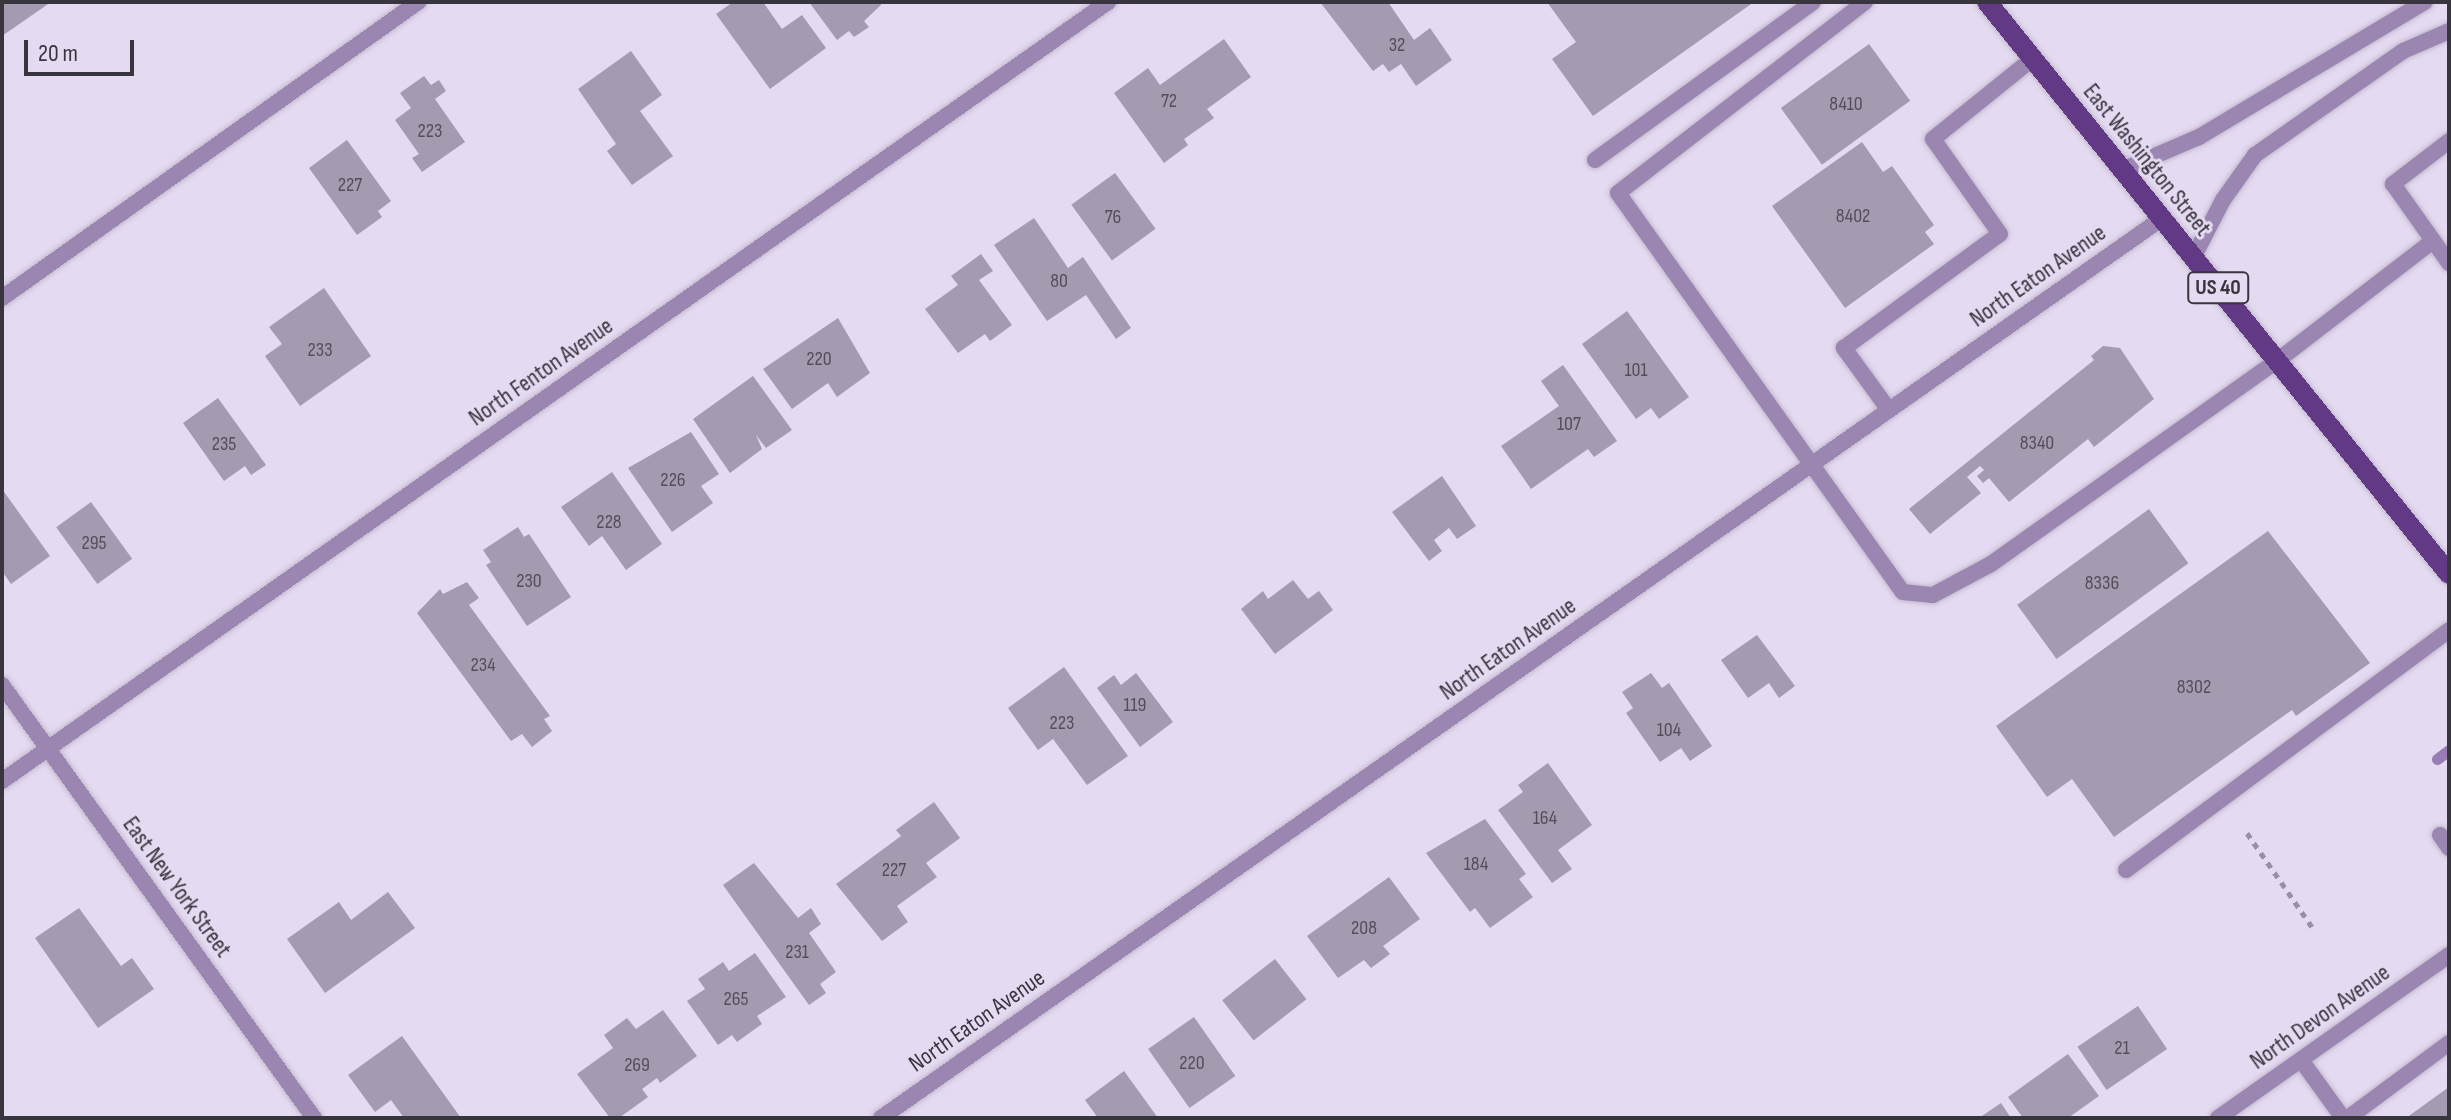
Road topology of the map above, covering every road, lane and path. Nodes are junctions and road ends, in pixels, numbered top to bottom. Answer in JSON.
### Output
{"nodes":[{"id":1,"x":418,"y":2,"type":"edge"},
{"id":2,"x":1108,"y":2,"type":"edge"},
{"id":3,"x":1813,"y":2,"type":"edge"},
{"id":4,"x":1865,"y":2,"type":"edge"},
{"id":5,"x":1987,"y":2,"type":"edge"},
{"id":6,"x":2425,"y":2,"type":"edge"},
{"id":7,"x":2449,"y":31,"type":"edge"},
{"id":8,"x":2032,"y":59,"type":"junction"},
{"id":9,"x":2449,"y":141,"type":"edge"},
{"id":10,"x":1595,"y":160,"type":"dead end"},
{"id":11,"x":2122,"y":170,"type":"junction"},
{"id":12,"x":2161,"y":219,"type":"junction"},
{"id":13,"x":2433,"y":241,"type":"junction"},
{"id":14,"x":2193,"y":258,"type":"junction"},
{"id":15,"x":2449,"y":263,"type":"edge"},
{"id":16,"x":2,"y":298,"type":"edge"},
{"id":17,"x":2277,"y":361,"type":"junction"},
{"id":18,"x":1889,"y":410,"type":"junction"},
{"id":19,"x":1813,"y":463,"type":"junction"},
{"id":20,"x":2449,"y":574,"type":"edge"},
{"id":21,"x":2449,"y":630,"type":"edge"},
{"id":22,"x":2,"y":685,"type":"edge"},
{"id":23,"x":48,"y":748,"type":"junction"},
{"id":24,"x":2,"y":781,"type":"edge"},
{"id":25,"x":2247,"y":833,"type":"dead end"},
{"id":26,"x":2126,"y":870,"type":"dead end"},
{"id":27,"x":2312,"y":927,"type":"dead end"},
{"id":28,"x":2449,"y":955,"type":"edge"},
{"id":29,"x":2449,"y":1043,"type":"edge"},
{"id":30,"x":2301,"y":1060,"type":"junction"},
{"id":31,"x":314,"y":1118,"type":"edge"},
{"id":32,"x":881,"y":1118,"type":"edge"},
{"id":33,"x":2218,"y":1118,"type":"edge"},
{"id":34,"x":2345,"y":1118,"type":"edge"}],
"edges":[{"from":1,"to":16,"type":"street"},
{"from":2,"to":23,"type":"street","name":"North Fenton Avenue"},
{"from":3,"to":10,"type":"street"},
{"from":4,"to":19,"type":"street"},
{"from":5,"to":8,"type":"main road","name":"East Washington Street","number":"US 40"},
{"from":6,"to":11,"type":"street"},
{"from":7,"to":14,"type":"street"},
{"from":8,"to":11,"type":"main road","name":"East Washington Street","number":"US 40"},
{"from":8,"to":18,"type":"street"},
{"from":9,"to":13,"type":"street"},
{"from":11,"to":12,"type":"main road","name":"East Washington Street","number":"US 40"},
{"from":12,"to":14,"type":"main road","name":"East Washington Street","number":"US 40"},
{"from":12,"to":18,"type":"street","name":"North Eaton Avenue"},
{"from":13,"to":15,"type":"street"},
{"from":13,"to":17,"type":"street"},
{"from":14,"to":17,"type":"main road","name":"East Washington Street","number":"US 40"},
{"from":17,"to":19,"type":"street"},
{"from":17,"to":20,"type":"main road","name":"East Washington Street","number":"US 40"},
{"from":18,"to":19,"type":"street","name":"North Eaton Avenue"},
{"from":19,"to":32,"type":"street","name":"North Eaton Avenue"},
{"from":21,"to":26,"type":"street"},
{"from":22,"to":23,"type":"street","name":"East New York Street"},
{"from":23,"to":24,"type":"street","name":"North Fenton Avenue"},
{"from":23,"to":31,"type":"street","name":"East New York Street"},
{"from":25,"to":27,"type":"path"},
{"from":28,"to":30,"type":"street","name":"North Devon Avenue"},
{"from":29,"to":34,"type":"street"},
{"from":30,"to":33,"type":"street","name":"North Devon Avenue"},
{"from":30,"to":34,"type":"street"}]}
